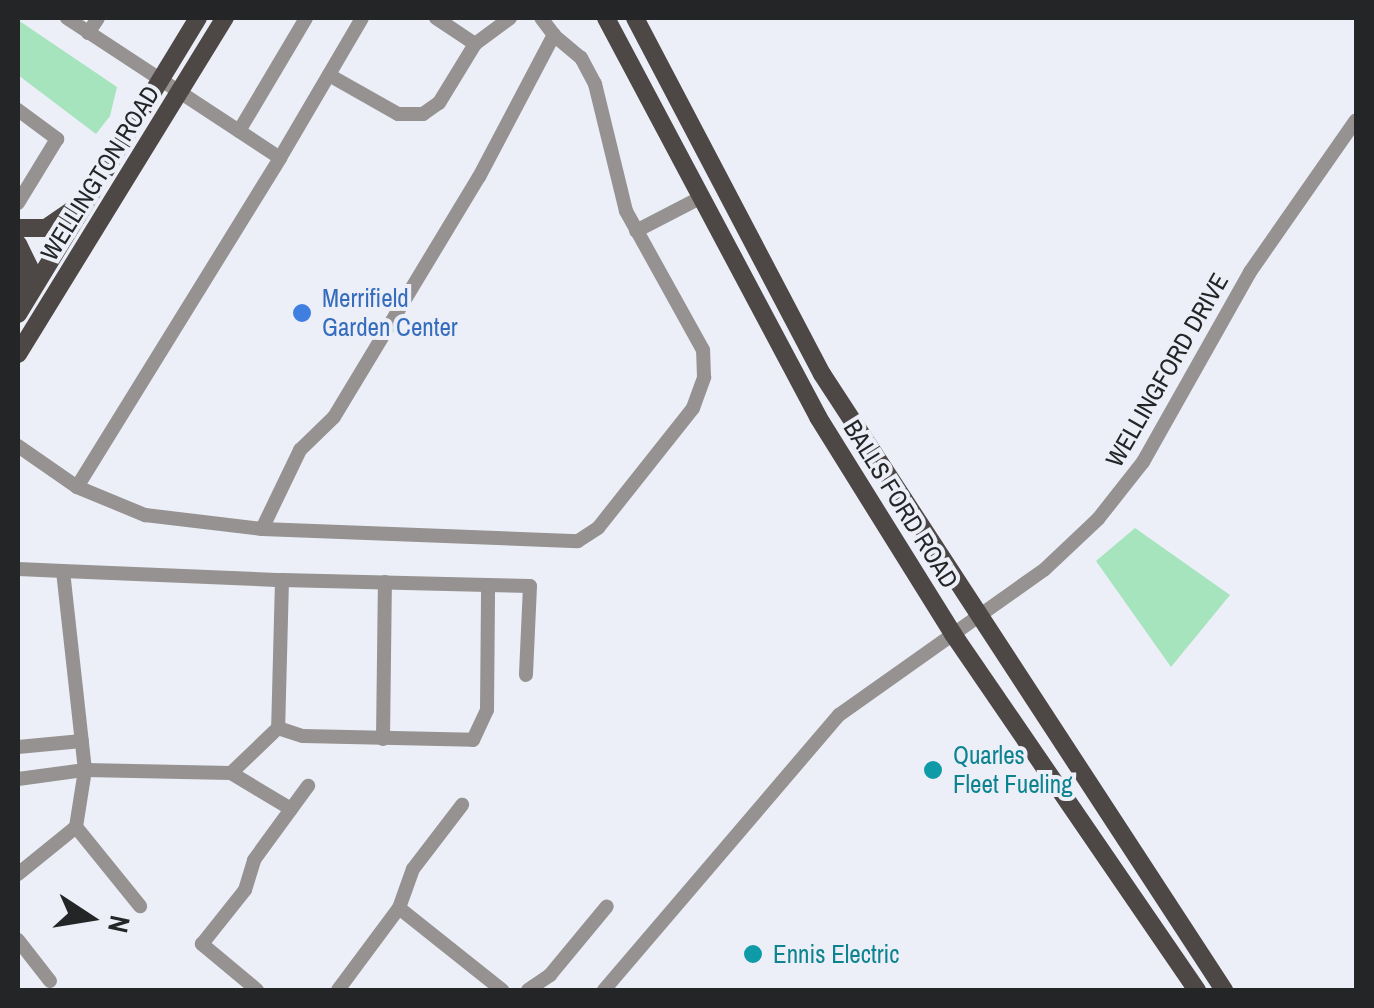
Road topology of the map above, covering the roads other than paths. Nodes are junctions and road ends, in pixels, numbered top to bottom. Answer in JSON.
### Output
{"nodes":[{"id":1,"x":67,"y":18,"type":"edge"},
{"id":2,"x":98,"y":18,"type":"edge"},
{"id":3,"x":198,"y":18,"type":"edge"},
{"id":4,"x":224,"y":18,"type":"edge"},
{"id":5,"x":306,"y":18,"type":"edge"},
{"id":6,"x":362,"y":18,"type":"edge"},
{"id":7,"x":436,"y":18,"type":"edge"},
{"id":8,"x":510,"y":18,"type":"edge"},
{"id":9,"x":540,"y":18,"type":"edge"},
{"id":10,"x":606,"y":18,"type":"edge"},
{"id":11,"x":635,"y":18,"type":"edge"},
{"id":12,"x":88,"y":33,"type":"junction"},
{"id":13,"x":554,"y":35,"type":"junction"},
{"id":14,"x":475,"y":44,"type":"junction"},
{"id":15,"x":329,"y":75,"type":"junction"},
{"id":16,"x":160,"y":81,"type":"junction"},
{"id":17,"x":179,"y":92,"type":"junction"},
{"id":18,"x":18,"y":110,"type":"edge"},
{"id":19,"x":1356,"y":120,"type":"edge"},
{"id":20,"x":239,"y":130,"type":"junction"},
{"id":21,"x":280,"y":158,"type":"junction"},
{"id":22,"x":90,"y":197,"type":"junction"},
{"id":23,"x":702,"y":197,"type":"junction"},
{"id":24,"x":18,"y":203,"type":"edge"},
{"id":25,"x":746,"y":227,"type":"junction"},
{"id":26,"x":18,"y":228,"type":"edge"},
{"id":27,"x":636,"y":231,"type":"junction"},
{"id":28,"x":18,"y":244,"type":"edge"},
{"id":29,"x":20,"y":309,"type":"edge"},
{"id":30,"x":18,"y":354,"type":"edge"},
{"id":31,"x":18,"y":446,"type":"edge"},
{"id":32,"x":77,"y":487,"type":"junction"},
{"id":33,"x":262,"y":530,"type":"junction"},
{"id":34,"x":18,"y":569,"type":"edge"},
{"id":35,"x":63,"y":571,"type":"junction"},
{"id":36,"x":282,"y":580,"type":"junction"},
{"id":37,"x":385,"y":582,"type":"junction"},
{"id":38,"x":488,"y":585,"type":"junction"},
{"id":39,"x":976,"y":618,"type":"junction"},
{"id":40,"x":953,"y":634,"type":"junction"},
{"id":41,"x":526,"y":675,"type":"dead end"},
{"id":42,"x":278,"y":728,"type":"junction"},
{"id":43,"x":384,"y":739,"type":"junction"},
{"id":44,"x":82,"y":741,"type":"junction"},
{"id":45,"x":18,"y":747,"type":"edge"},
{"id":46,"x":85,"y":770,"type":"junction"},
{"id":47,"x":232,"y":772,"type":"junction"},
{"id":48,"x":18,"y":780,"type":"edge"},
{"id":49,"x":308,"y":786,"type":"dead end"},
{"id":50,"x":462,"y":805,"type":"dead end"},
{"id":51,"x":291,"y":810,"type":"junction"},
{"id":52,"x":76,"y":827,"type":"junction"},
{"id":53,"x":18,"y":874,"type":"edge"},
{"id":54,"x":140,"y":906,"type":"dead end"},
{"id":55,"x":607,"y":906,"type":"dead end"},
{"id":56,"x":399,"y":908,"type":"junction"},
{"id":57,"x":18,"y":940,"type":"edge"},
{"id":58,"x":50,"y":981,"type":"dead end"},
{"id":59,"x":258,"y":990,"type":"edge"},
{"id":60,"x":338,"y":990,"type":"edge"},
{"id":61,"x":502,"y":990,"type":"edge"},
{"id":62,"x":528,"y":990,"type":"edge"},
{"id":63,"x":604,"y":990,"type":"edge"},
{"id":64,"x":1197,"y":990,"type":"edge"},
{"id":65,"x":1224,"y":990,"type":"edge"}],
"edges":[{"from":1,"to":12,"type":"street"},
{"from":2,"to":12,"type":"street"},
{"from":3,"to":16,"type":"main road","name":"WELLINGTON ROAD"},
{"from":4,"to":17,"type":"main road","name":"WELLINGTON ROAD"},
{"from":5,"to":20,"type":"street"},
{"from":6,"to":15,"type":"street"},
{"from":7,"to":14,"type":"street"},
{"from":8,"to":14,"type":"street"},
{"from":9,"to":13,"type":"street"},
{"from":10,"to":23,"type":"main road","name":"BALLS FORD ROAD"},
{"from":11,"to":25,"type":"main road","name":"BALLS FORD ROAD"},
{"from":12,"to":16,"type":"street"},
{"from":13,"to":27,"type":"street"},
{"from":13,"to":33,"type":"street"},
{"from":14,"to":15,"type":"street"},
{"from":15,"to":21,"type":"street"},
{"from":16,"to":17,"type":"street"},
{"from":16,"to":22,"type":"main road","name":"WELLINGTON ROAD"},
{"from":17,"to":20,"type":"street"},
{"from":17,"to":30,"type":"main road","name":"WELLINGTON ROAD"},
{"from":18,"to":24,"type":"street"},
{"from":19,"to":39,"type":"street","name":"WELLINGFORD DRIVE"},
{"from":20,"to":21,"type":"street"},
{"from":21,"to":32,"type":"street"},
{"from":22,"to":26,"type":"main road"},
{"from":22,"to":29,"type":"main road","name":"WELLINGTON ROAD"},
{"from":23,"to":25,"type":"main road"},
{"from":23,"to":27,"type":"street"},
{"from":23,"to":40,"type":"main road","name":"BALLS FORD ROAD"},
{"from":25,"to":39,"type":"main road","name":"BALLS FORD ROAD"},
{"from":27,"to":33,"type":"street"},
{"from":28,"to":29,"type":"main road"},
{"from":31,"to":32,"type":"street"},
{"from":32,"to":33,"type":"street"},
{"from":34,"to":35,"type":"street"},
{"from":35,"to":36,"type":"street"},
{"from":35,"to":44,"type":"street"},
{"from":36,"to":37,"type":"street"},
{"from":36,"to":42,"type":"street"},
{"from":37,"to":38,"type":"street"},
{"from":37,"to":43,"type":"street"},
{"from":38,"to":41,"type":"street"},
{"from":38,"to":43,"type":"street"},
{"from":39,"to":40,"type":"street","name":"WELLINGFORD DRIVE"},
{"from":39,"to":65,"type":"main road","name":"BALLS FORD ROAD"},
{"from":40,"to":63,"type":"street","name":"WELLINGFORD DRIVE"},
{"from":40,"to":64,"type":"main road","name":"BALLS FORD ROAD"},
{"from":42,"to":43,"type":"street"},
{"from":42,"to":47,"type":"street"},
{"from":44,"to":45,"type":"street"},
{"from":44,"to":46,"type":"street"},
{"from":46,"to":47,"type":"street"},
{"from":46,"to":48,"type":"street"},
{"from":46,"to":52,"type":"street"},
{"from":47,"to":51,"type":"street"},
{"from":49,"to":51,"type":"street"},
{"from":50,"to":56,"type":"street"},
{"from":51,"to":59,"type":"street"},
{"from":52,"to":53,"type":"street"},
{"from":52,"to":54,"type":"street"},
{"from":55,"to":62,"type":"street"},
{"from":56,"to":60,"type":"street"},
{"from":56,"to":61,"type":"street"},
{"from":57,"to":58,"type":"street"}]}
